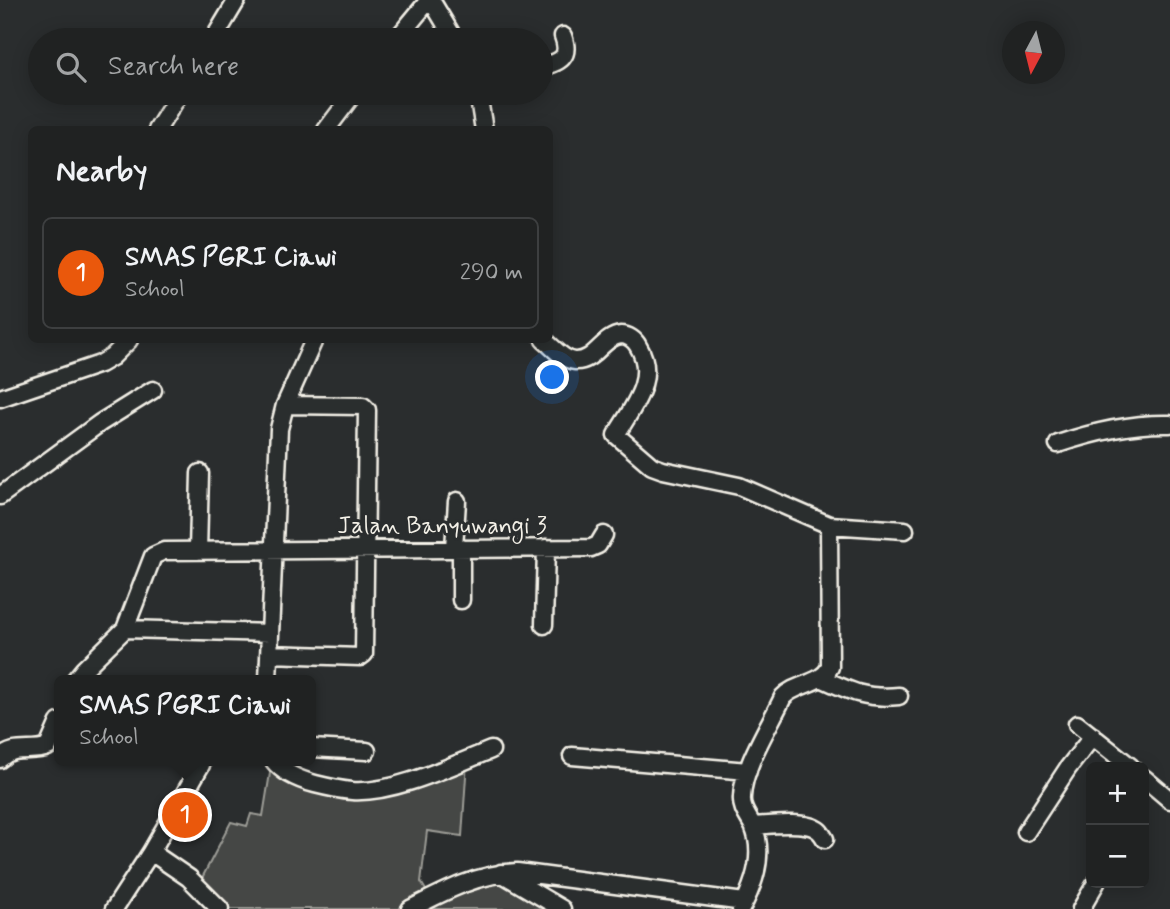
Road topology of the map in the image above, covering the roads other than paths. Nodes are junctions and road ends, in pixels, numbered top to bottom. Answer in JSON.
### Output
{"nodes":[{"id":1,"x":237,"y":0,"type":"edge"},
{"id":2,"x":430,"y":0,"type":"edge"},
{"id":3,"x":220,"y":28,"type":"edge"},
{"id":4,"x":406,"y":28,"type":"edge"},
{"id":5,"x":448,"y":28,"type":"edge"},
{"id":6,"x":563,"y":36,"type":"dead end"},
{"id":7,"x":553,"y":63,"type":"edge"},
{"id":8,"x":173,"y":105,"type":"edge"},
{"id":9,"x":345,"y":105,"type":"edge"},
{"id":10,"x":483,"y":105,"type":"edge"},
{"id":11,"x":159,"y":126,"type":"edge"},
{"id":12,"x":329,"y":126,"type":"edge"},
{"id":13,"x":484,"y":126,"type":"edge"},
{"id":14,"x":126,"y":343,"type":"edge"},
{"id":15,"x":313,"y":343,"type":"edge"},
{"id":16,"x":548,"y":343,"type":"edge"},
{"id":17,"x":153,"y":390,"type":"dead end"},
{"id":18,"x":0,"y":398,"type":"edge"},
{"id":19,"x":285,"y":405,"type":"junction"},
{"id":20,"x":1170,"y":424,"type":"edge"},
{"id":21,"x":1058,"y":444,"type":"dead end"},
{"id":22,"x":200,"y":473,"type":"dead end"},
{"id":23,"x":0,"y":496,"type":"edge"},
{"id":24,"x":457,"y":501,"type":"dead end"},
{"id":25,"x":829,"y":525,"type":"junction"},
{"id":26,"x":905,"y":530,"type":"dead end"},
{"id":27,"x":604,"y":535,"type":"dead end"},
{"id":28,"x":366,"y":548,"type":"junction"},
{"id":29,"x":457,"y":548,"type":"junction"},
{"id":30,"x":546,"y":548,"type":"junction"},
{"id":31,"x":275,"y":549,"type":"junction"},
{"id":32,"x":198,"y":551,"type":"junction"},
{"id":33,"x":461,"y":600,"type":"dead end"},
{"id":34,"x":544,"y":625,"type":"dead end"},
{"id":35,"x":125,"y":629,"type":"junction"},
{"id":36,"x":270,"y":633,"type":"junction"},
{"id":37,"x":269,"y":654,"type":"junction"},
{"id":38,"x":79,"y":675,"type":"edge"},
{"id":39,"x":268,"y":675,"type":"edge"},
{"id":40,"x":821,"y":678,"type":"junction"},
{"id":41,"x":899,"y":696,"type":"dead end"},
{"id":42,"x":1077,"y":724,"type":"dead end"},
{"id":43,"x":54,"y":733,"type":"edge"},
{"id":44,"x":1093,"y":736,"type":"junction"},
{"id":45,"x":316,"y":748,"type":"edge"},
{"id":46,"x":491,"y":750,"type":"dead end"},
{"id":47,"x":367,"y":751,"type":"dead end"},
{"id":48,"x":572,"y":756,"type":"dead end"},
{"id":49,"x":0,"y":759,"type":"edge"},
{"id":50,"x":1125,"y":762,"type":"edge"},
{"id":51,"x":200,"y":766,"type":"edge"},
{"id":52,"x":279,"y":766,"type":"edge"},
{"id":53,"x":748,"y":772,"type":"junction"},
{"id":54,"x":1149,"y":782,"type":"edge"},
{"id":55,"x":1170,"y":800,"type":"edge"},
{"id":56,"x":753,"y":826,"type":"junction"},
{"id":57,"x":1026,"y":831,"type":"dead end"},
{"id":58,"x":825,"y":839,"type":"dead end"},
{"id":59,"x":151,"y":852,"type":"junction"},
{"id":60,"x":501,"y":873,"type":"junction"},
{"id":61,"x":1093,"y":888,"type":"edge"},
{"id":62,"x":743,"y":906,"type":"edge"},
{"id":63,"x":114,"y":909,"type":"edge"},
{"id":64,"x":220,"y":909,"type":"edge"},
{"id":65,"x":410,"y":909,"type":"edge"},
{"id":66,"x":562,"y":909,"type":"edge"},
{"id":67,"x":1081,"y":909,"type":"edge"}],
"edges":[{"from":1,"to":3,"type":"street"},
{"from":2,"to":4,"type":"street"},
{"from":2,"to":5,"type":"street"},
{"from":6,"to":7,"type":"street"},
{"from":8,"to":11,"type":"street"},
{"from":9,"to":12,"type":"street"},
{"from":10,"to":13,"type":"street"},
{"from":14,"to":18,"type":"street"},
{"from":15,"to":19,"type":"street"},
{"from":16,"to":25,"type":"street"},
{"from":17,"to":23,"type":"street"},
{"from":19,"to":28,"type":"street"},
{"from":19,"to":31,"type":"street"},
{"from":20,"to":21,"type":"street"},
{"from":22,"to":32,"type":"street"},
{"from":24,"to":29,"type":"street"},
{"from":25,"to":26,"type":"street"},
{"from":25,"to":40,"type":"street"},
{"from":27,"to":30,"type":"street","name":"Jalan Banyuwangi 3"},
{"from":28,"to":29,"type":"street","name":"Jalan Banyuwangi 3"},
{"from":28,"to":31,"type":"street","name":"Jalan Banyuwangi 3"},
{"from":28,"to":37,"type":"street"},
{"from":29,"to":30,"type":"street","name":"Jalan Banyuwangi 3"},
{"from":29,"to":33,"type":"street"},
{"from":30,"to":34,"type":"street"},
{"from":31,"to":32,"type":"street","name":"Jalan Banyuwangi 3"},
{"from":31,"to":36,"type":"street"},
{"from":32,"to":35,"type":"street","name":"Jalan Banyuwangi 3"},
{"from":35,"to":36,"type":"street"},
{"from":35,"to":38,"type":"street"},
{"from":36,"to":37,"type":"street"},
{"from":37,"to":39,"type":"street"},
{"from":40,"to":41,"type":"street"},
{"from":40,"to":53,"type":"street"},
{"from":42,"to":44,"type":"street"},
{"from":43,"to":49,"type":"street"},
{"from":44,"to":50,"type":"street"},
{"from":44,"to":57,"type":"street"},
{"from":45,"to":47,"type":"street"},
{"from":46,"to":52,"type":"street"},
{"from":48,"to":53,"type":"street"},
{"from":51,"to":59,"type":"street"},
{"from":53,"to":56,"type":"street"},
{"from":54,"to":55,"type":"street"},
{"from":56,"to":58,"type":"street"},
{"from":56,"to":62,"type":"street"},
{"from":59,"to":63,"type":"street"},
{"from":59,"to":64,"type":"street"},
{"from":60,"to":62,"type":"street"},
{"from":60,"to":65,"type":"street"},
{"from":60,"to":66,"type":"street"},
{"from":61,"to":67,"type":"street"}]}
